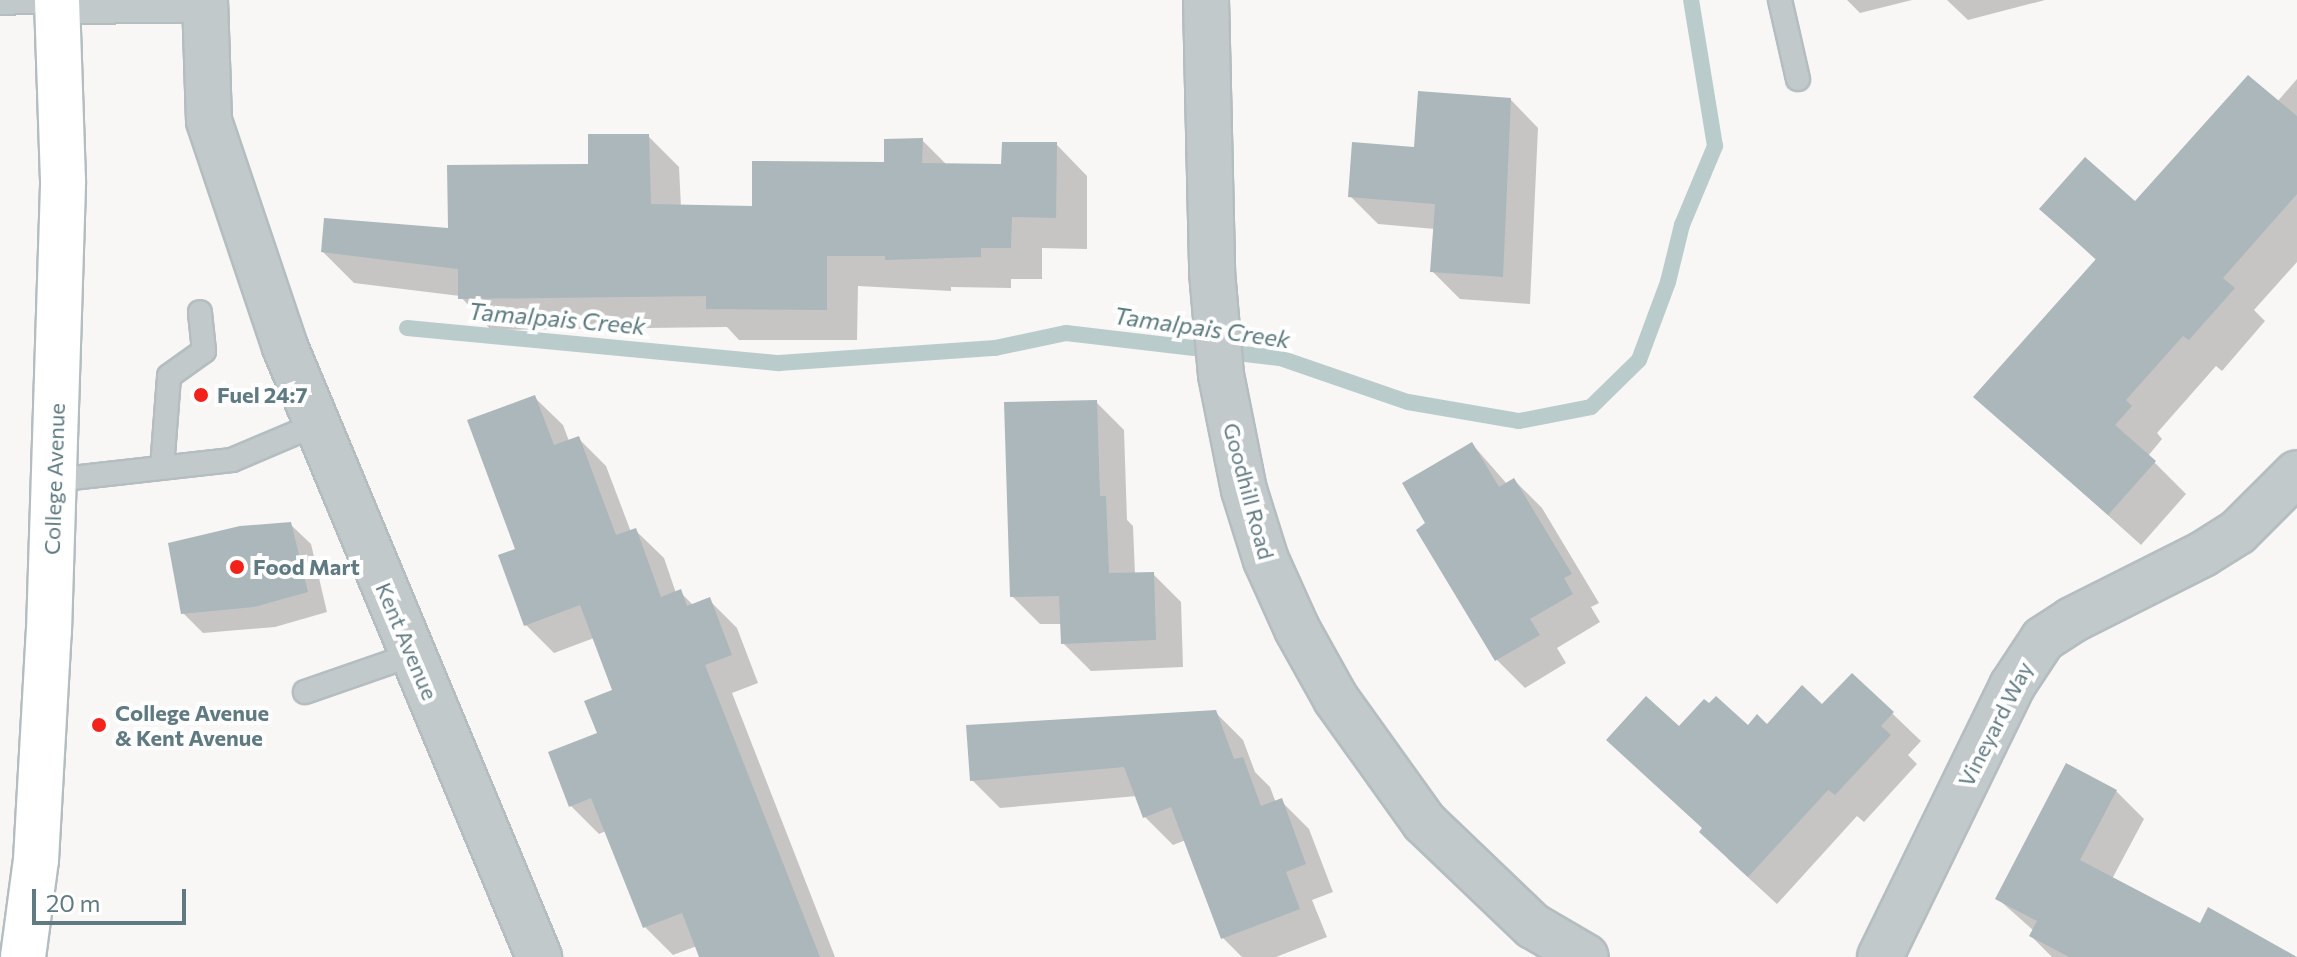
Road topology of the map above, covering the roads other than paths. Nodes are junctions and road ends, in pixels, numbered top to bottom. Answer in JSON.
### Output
{"nodes":[{"id":1,"x":181,"y":0,"type":"edge"},
{"id":2,"x":205,"y":0,"type":"edge"},
{"id":3,"x":1206,"y":0,"type":"edge"},
{"id":4,"x":1780,"y":0,"type":"edge"},
{"id":5,"x":57,"y":1,"type":"edge"},
{"id":6,"x":0,"y":3,"type":"edge"},
{"id":7,"x":1798,"y":79,"type":"dead end"},
{"id":8,"x":200,"y":312,"type":"dead end"},
{"id":9,"x":317,"y":424,"type":"junction"},
{"id":10,"x":162,"y":468,"type":"junction"},
{"id":11,"x":2297,"y":473,"type":"edge"},
{"id":12,"x":54,"y":480,"type":"junction"},
{"id":13,"x":412,"y":655,"type":"junction"},
{"id":14,"x":305,"y":692,"type":"dead end"},
{"id":15,"x":23,"y":957,"type":"edge"},
{"id":16,"x":539,"y":957,"type":"edge"},
{"id":17,"x":1586,"y":957,"type":"edge"},
{"id":18,"x":1880,"y":957,"type":"edge"}],
"edges":[{"from":1,"to":5,"type":"street"},
{"from":2,"to":9,"type":"street","name":"Kent Avenue"},
{"from":3,"to":17,"type":"street","name":"Goodhill Road"},
{"from":4,"to":7,"type":"lane"},
{"from":5,"to":6,"type":"lane"},
{"from":5,"to":12,"type":"main road","name":"College Avenue"},
{"from":8,"to":10,"type":"lane"},
{"from":9,"to":10,"type":"lane"},
{"from":9,"to":13,"type":"street","name":"Kent Avenue"},
{"from":10,"to":12,"type":"lane"},
{"from":11,"to":18,"type":"street","name":"Vineyard Way"},
{"from":12,"to":15,"type":"main road","name":"College Avenue"},
{"from":13,"to":14,"type":"lane"},
{"from":13,"to":16,"type":"street","name":"Kent Avenue"}]}
